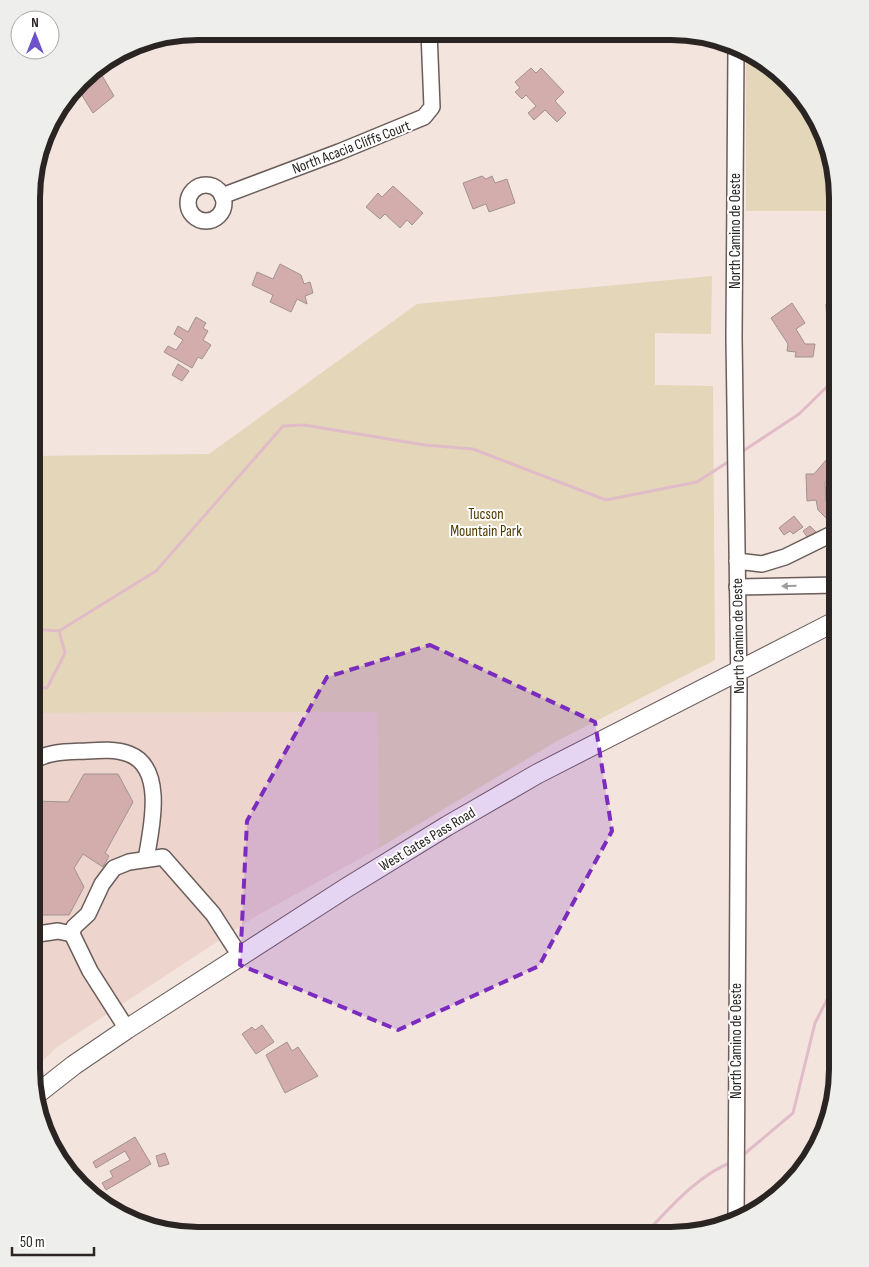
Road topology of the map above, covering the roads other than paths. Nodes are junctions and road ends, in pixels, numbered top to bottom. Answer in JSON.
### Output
{"nodes":[{"id":1,"x":429,"y":40,"type":"edge"},
{"id":2,"x":736,"y":54,"type":"edge"},
{"id":3,"x":222,"y":196,"type":"dead end"},
{"id":4,"x":829,"y":535,"type":"edge"},
{"id":5,"x":737,"y":561,"type":"junction"},
{"id":6,"x":829,"y":585,"type":"edge"},
{"id":7,"x":737,"y":587,"type":"junction"},
{"id":8,"x":829,"y":624,"type":"edge"},
{"id":9,"x":738,"y":669,"type":"junction"},
{"id":10,"x":40,"y":756,"type":"edge"},
{"id":11,"x":146,"y":859,"type":"junction"},
{"id":12,"x":40,"y":933,"type":"edge"},
{"id":13,"x":72,"y":934,"type":"junction"},
{"id":14,"x":240,"y":956,"type":"junction"},
{"id":15,"x":127,"y":1029,"type":"junction"},
{"id":16,"x":41,"y":1091,"type":"edge"},
{"id":17,"x":736,"y":1213,"type":"edge"}],
"edges":[{"from":1,"to":3,"type":"street","name":"North Acacia Cliffs Court"},
{"from":2,"to":5,"type":"street","name":"North Camino de Oeste"},
{"from":4,"to":5,"type":"street"},
{"from":5,"to":7,"type":"street","name":"North Camino de Oeste"},
{"from":6,"to":7,"type":"street","one_way":true},
{"from":7,"to":9,"type":"street","name":"North Camino de Oeste"},
{"from":8,"to":9,"type":"main road","name":"West Gates Pass Road"},
{"from":9,"to":14,"type":"main road","name":"West Gates Pass Road"},
{"from":9,"to":17,"type":"street","name":"North Camino de Oeste"},
{"from":10,"to":11,"type":"street"},
{"from":11,"to":13,"type":"street"},
{"from":11,"to":14,"type":"street"},
{"from":12,"to":13,"type":"street"},
{"from":13,"to":15,"type":"street"},
{"from":14,"to":15,"type":"main road","name":"West Gates Pass Road"},
{"from":15,"to":16,"type":"main road","name":"West Gates Pass Road"}]}
